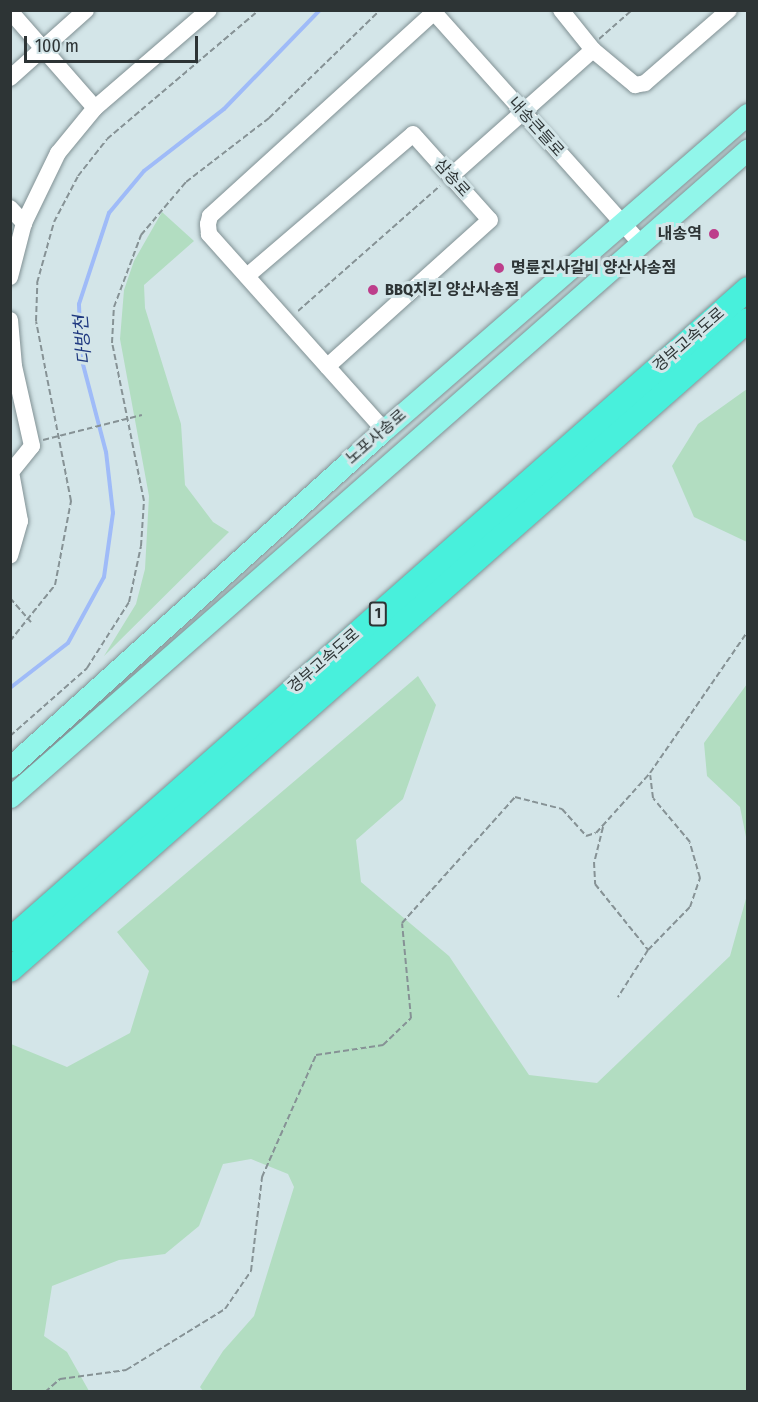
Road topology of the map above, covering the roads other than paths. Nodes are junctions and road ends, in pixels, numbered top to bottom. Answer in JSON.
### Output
{"nodes":[{"id":1,"x":86,"y":10,"type":"edge"},
{"id":2,"x":209,"y":10,"type":"edge"},
{"id":3,"x":561,"y":10,"type":"edge"},
{"id":4,"x":729,"y":10,"type":"edge"},
{"id":5,"x":10,"y":11,"type":"edge"},
{"id":6,"x":434,"y":11,"type":"edge"},
{"id":7,"x":44,"y":48,"type":"junction"},
{"id":8,"x":592,"y":48,"type":"junction"},
{"id":9,"x":10,"y":78,"type":"edge"},
{"id":10,"x":95,"y":108,"type":"junction"},
{"id":11,"x":525,"y":114,"type":"junction"},
{"id":12,"x":747,"y":114,"type":"edge"},
{"id":13,"x":747,"y":149,"type":"edge"},
{"id":14,"x":451,"y":176,"type":"junction"},
{"id":15,"x":10,"y":208,"type":"edge"},
{"id":16,"x":24,"y":222,"type":"junction"},
{"id":17,"x":624,"y":223,"type":"junction"},
{"id":18,"x":640,"y":243,"type":"junction"},
{"id":19,"x":248,"y":276,"type":"junction"},
{"id":20,"x":11,"y":281,"type":"edge"},
{"id":21,"x":747,"y":289,"type":"edge"},
{"id":22,"x":10,"y":320,"type":"edge"},
{"id":23,"x":747,"y":320,"type":"edge"},
{"id":24,"x":12,"y":367,"type":"edge"},
{"id":25,"x":327,"y":367,"type":"junction"},
{"id":26,"x":384,"y":430,"type":"junction"},
{"id":27,"x":11,"y":472,"type":"edge"},
{"id":28,"x":10,"y":556,"type":"edge"},
{"id":29,"x":10,"y":767,"type":"edge"},
{"id":30,"x":10,"y":796,"type":"edge"},
{"id":31,"x":10,"y":940,"type":"edge"},
{"id":32,"x":10,"y":970,"type":"edge"}],
"edges":[{"from":1,"to":7,"type":"street"},
{"from":2,"to":10,"type":"street"},
{"from":3,"to":8,"type":"street"},
{"from":4,"to":8,"type":"street"},
{"from":5,"to":7,"type":"street"},
{"from":6,"to":11,"type":"street","name":"내송큰들로"},
{"from":6,"to":19,"type":"street"},
{"from":7,"to":9,"type":"street"},
{"from":7,"to":10,"type":"street"},
{"from":8,"to":11,"type":"street"},
{"from":10,"to":16,"type":"street"},
{"from":11,"to":14,"type":"street"},
{"from":11,"to":17,"type":"street","name":"내송큰들로"},
{"from":12,"to":17,"type":"main road","name":"노포사송로"},
{"from":13,"to":18,"type":"main road","name":"노포사송로"},
{"from":14,"to":19,"type":"street","name":"삼송로"},
{"from":14,"to":25,"type":"street","name":"삼송로"},
{"from":15,"to":16,"type":"street"},
{"from":16,"to":20,"type":"street"},
{"from":17,"to":18,"type":"street","name":"내송큰들로"},
{"from":17,"to":26,"type":"main road","name":"노포사송로"},
{"from":18,"to":30,"type":"main road","name":"노포사송로"},
{"from":19,"to":25,"type":"street"},
{"from":21,"to":31,"type":"highway","name":"경부고속도로","number":"1"},
{"from":22,"to":24,"type":"street"},
{"from":23,"to":32,"type":"highway","name":"경부고속도로","number":"1"},
{"from":24,"to":27,"type":"street"},
{"from":25,"to":26,"type":"street"},
{"from":26,"to":29,"type":"main road","name":"노포사송로"},
{"from":27,"to":28,"type":"street"}]}
